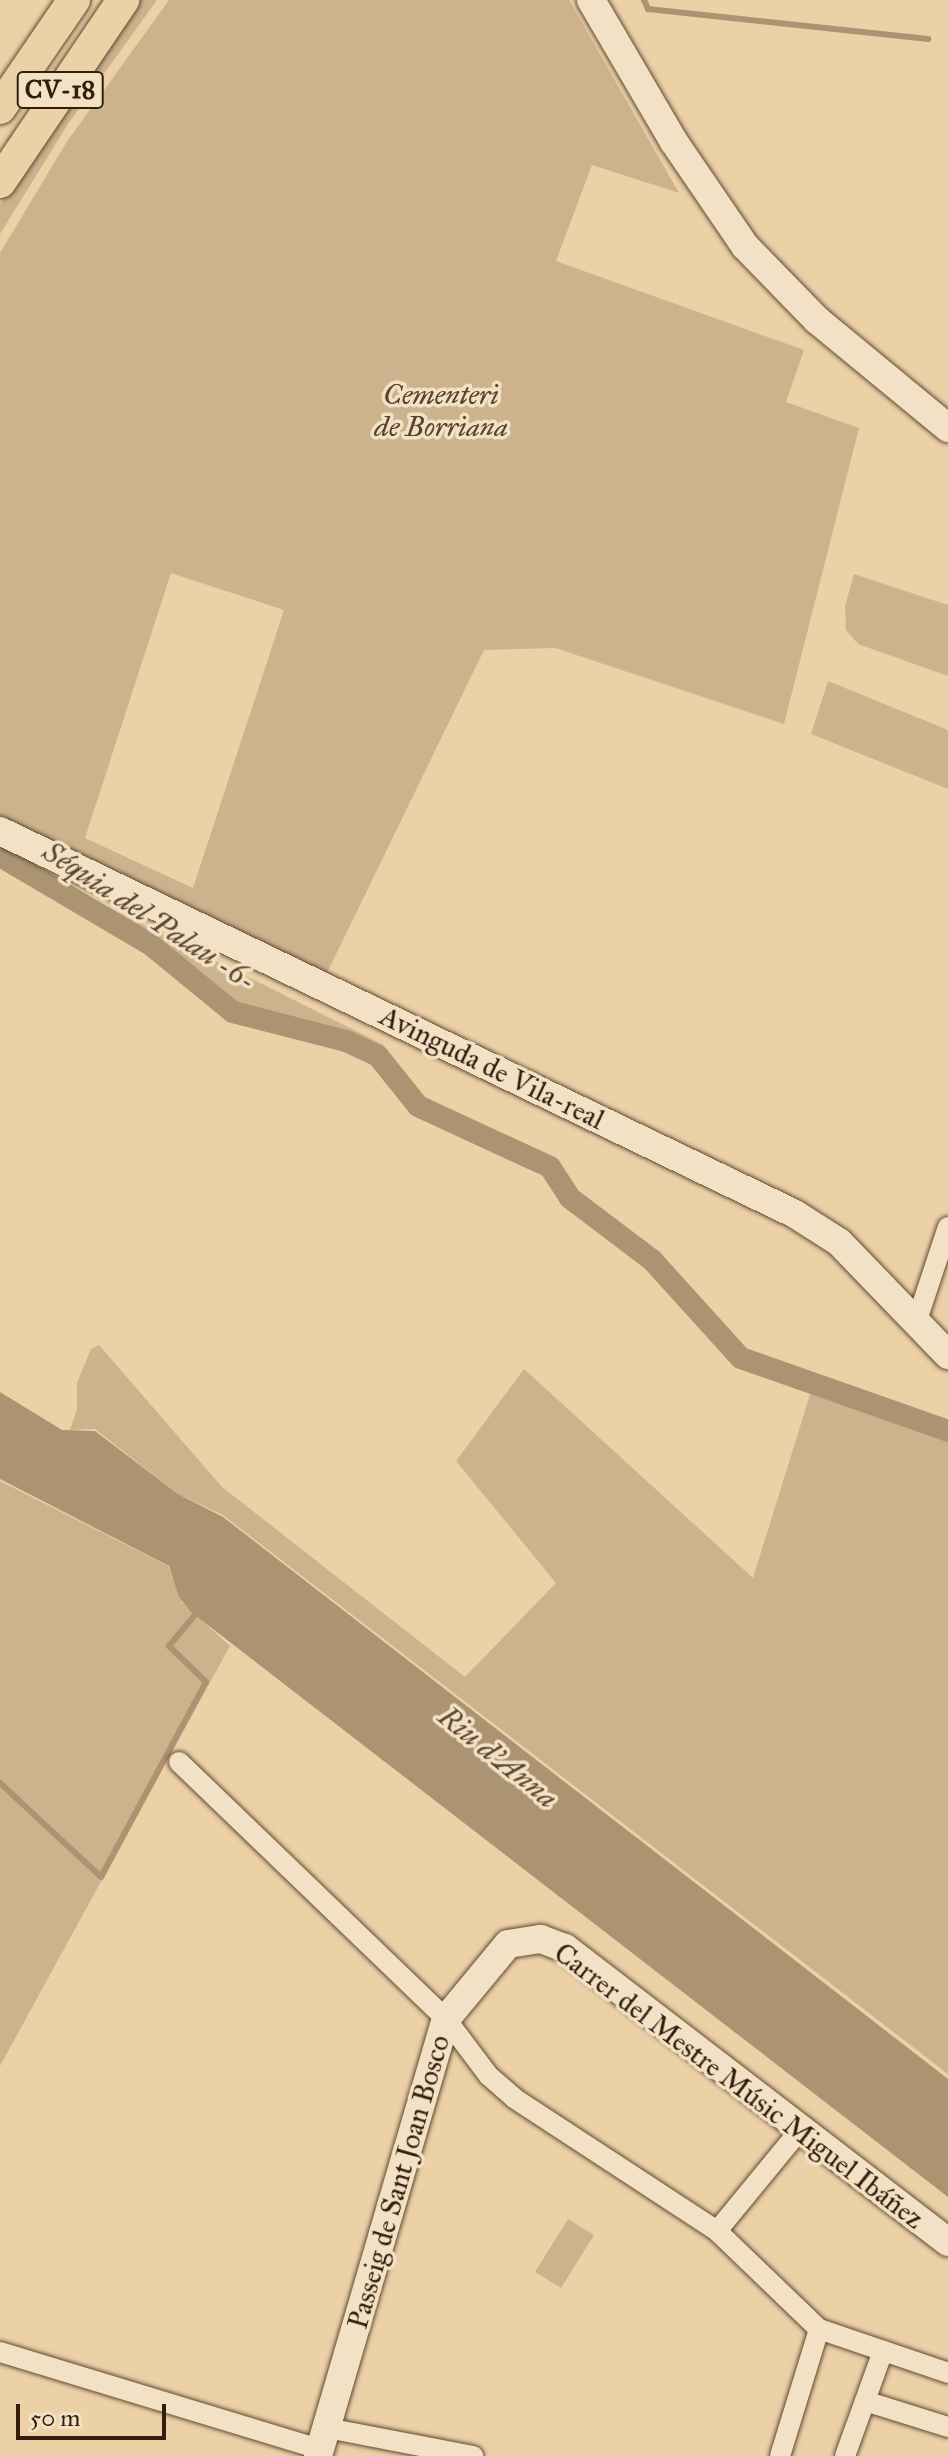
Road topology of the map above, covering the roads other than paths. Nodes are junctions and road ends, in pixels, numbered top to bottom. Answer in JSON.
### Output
{"nodes":[{"id":1,"x":74,"y":0,"type":"edge"},
{"id":2,"x":123,"y":0,"type":"edge"},
{"id":3,"x":591,"y":0,"type":"edge"},
{"id":4,"x":613,"y":0,"type":"edge"},
{"id":5,"x":0,"y":108,"type":"edge"},
{"id":6,"x":674,"y":142,"type":"junction"},
{"id":7,"x":0,"y":182,"type":"edge"},
{"id":8,"x":948,"y":428,"type":"edge"},
{"id":9,"x":0,"y":831,"type":"edge"},
{"id":10,"x":948,"y":1227,"type":"edge"},
{"id":11,"x":917,"y":1320,"type":"junction"},
{"id":12,"x":948,"y":1355,"type":"edge"},
{"id":13,"x":179,"y":1762,"type":"dead end"},
{"id":14,"x":527,"y":1939,"type":"joint"},
{"id":15,"x":446,"y":2019,"type":"junction"},
{"id":16,"x":800,"y":2130,"type":"junction"},
{"id":17,"x":717,"y":2231,"type":"junction"},
{"id":18,"x":948,"y":2242,"type":"edge"},
{"id":19,"x":819,"y":2329,"type":"junction"},
{"id":20,"x":883,"y":2351,"type":"junction"},
{"id":21,"x":0,"y":2352,"type":"edge"},
{"id":22,"x":948,"y":2373,"type":"edge"},
{"id":23,"x":865,"y":2401,"type":"junction"},
{"id":24,"x":948,"y":2427,"type":"edge"},
{"id":25,"x":322,"y":2444,"type":"edge"},
{"id":26,"x":473,"y":2456,"type":"edge"},
{"id":27,"x":780,"y":2456,"type":"edge"},
{"id":28,"x":845,"y":2456,"type":"edge"}],
"edges":[{"from":1,"to":5,"type":"main road","number":"CV-18"},
{"from":2,"to":7,"type":"main road","number":"CV-18"},
{"from":3,"to":6,"type":"street"},
{"from":4,"to":6,"type":"street"},
{"from":6,"to":8,"type":"street"},
{"from":9,"to":11,"type":"street","name":"Avinguda de Vila-real"},
{"from":10,"to":11,"type":"street"},
{"from":11,"to":12,"type":"street","name":"Avinguda de Vila-real"},
{"from":13,"to":15,"type":"street"},
{"from":14,"to":15,"type":"street","name":"Passeig de Sant Joan Bosco"},
{"from":14,"to":16,"type":"street","name":"Carrer del Mestre Músic Miguel Ibáñez"},
{"from":15,"to":17,"type":"street"},
{"from":15,"to":25,"type":"street","name":"Passeig de Sant Joan Bosco"},
{"from":16,"to":17,"type":"street"},
{"from":16,"to":18,"type":"street","name":"Carrer del Mestre Músic Miguel Ibáñez"},
{"from":17,"to":19,"type":"street"},
{"from":19,"to":20,"type":"street"},
{"from":19,"to":27,"type":"street"},
{"from":20,"to":22,"type":"street"},
{"from":20,"to":23,"type":"street"},
{"from":21,"to":25,"type":"street"},
{"from":23,"to":24,"type":"street"},
{"from":23,"to":28,"type":"street"},
{"from":25,"to":26,"type":"street"}]}
